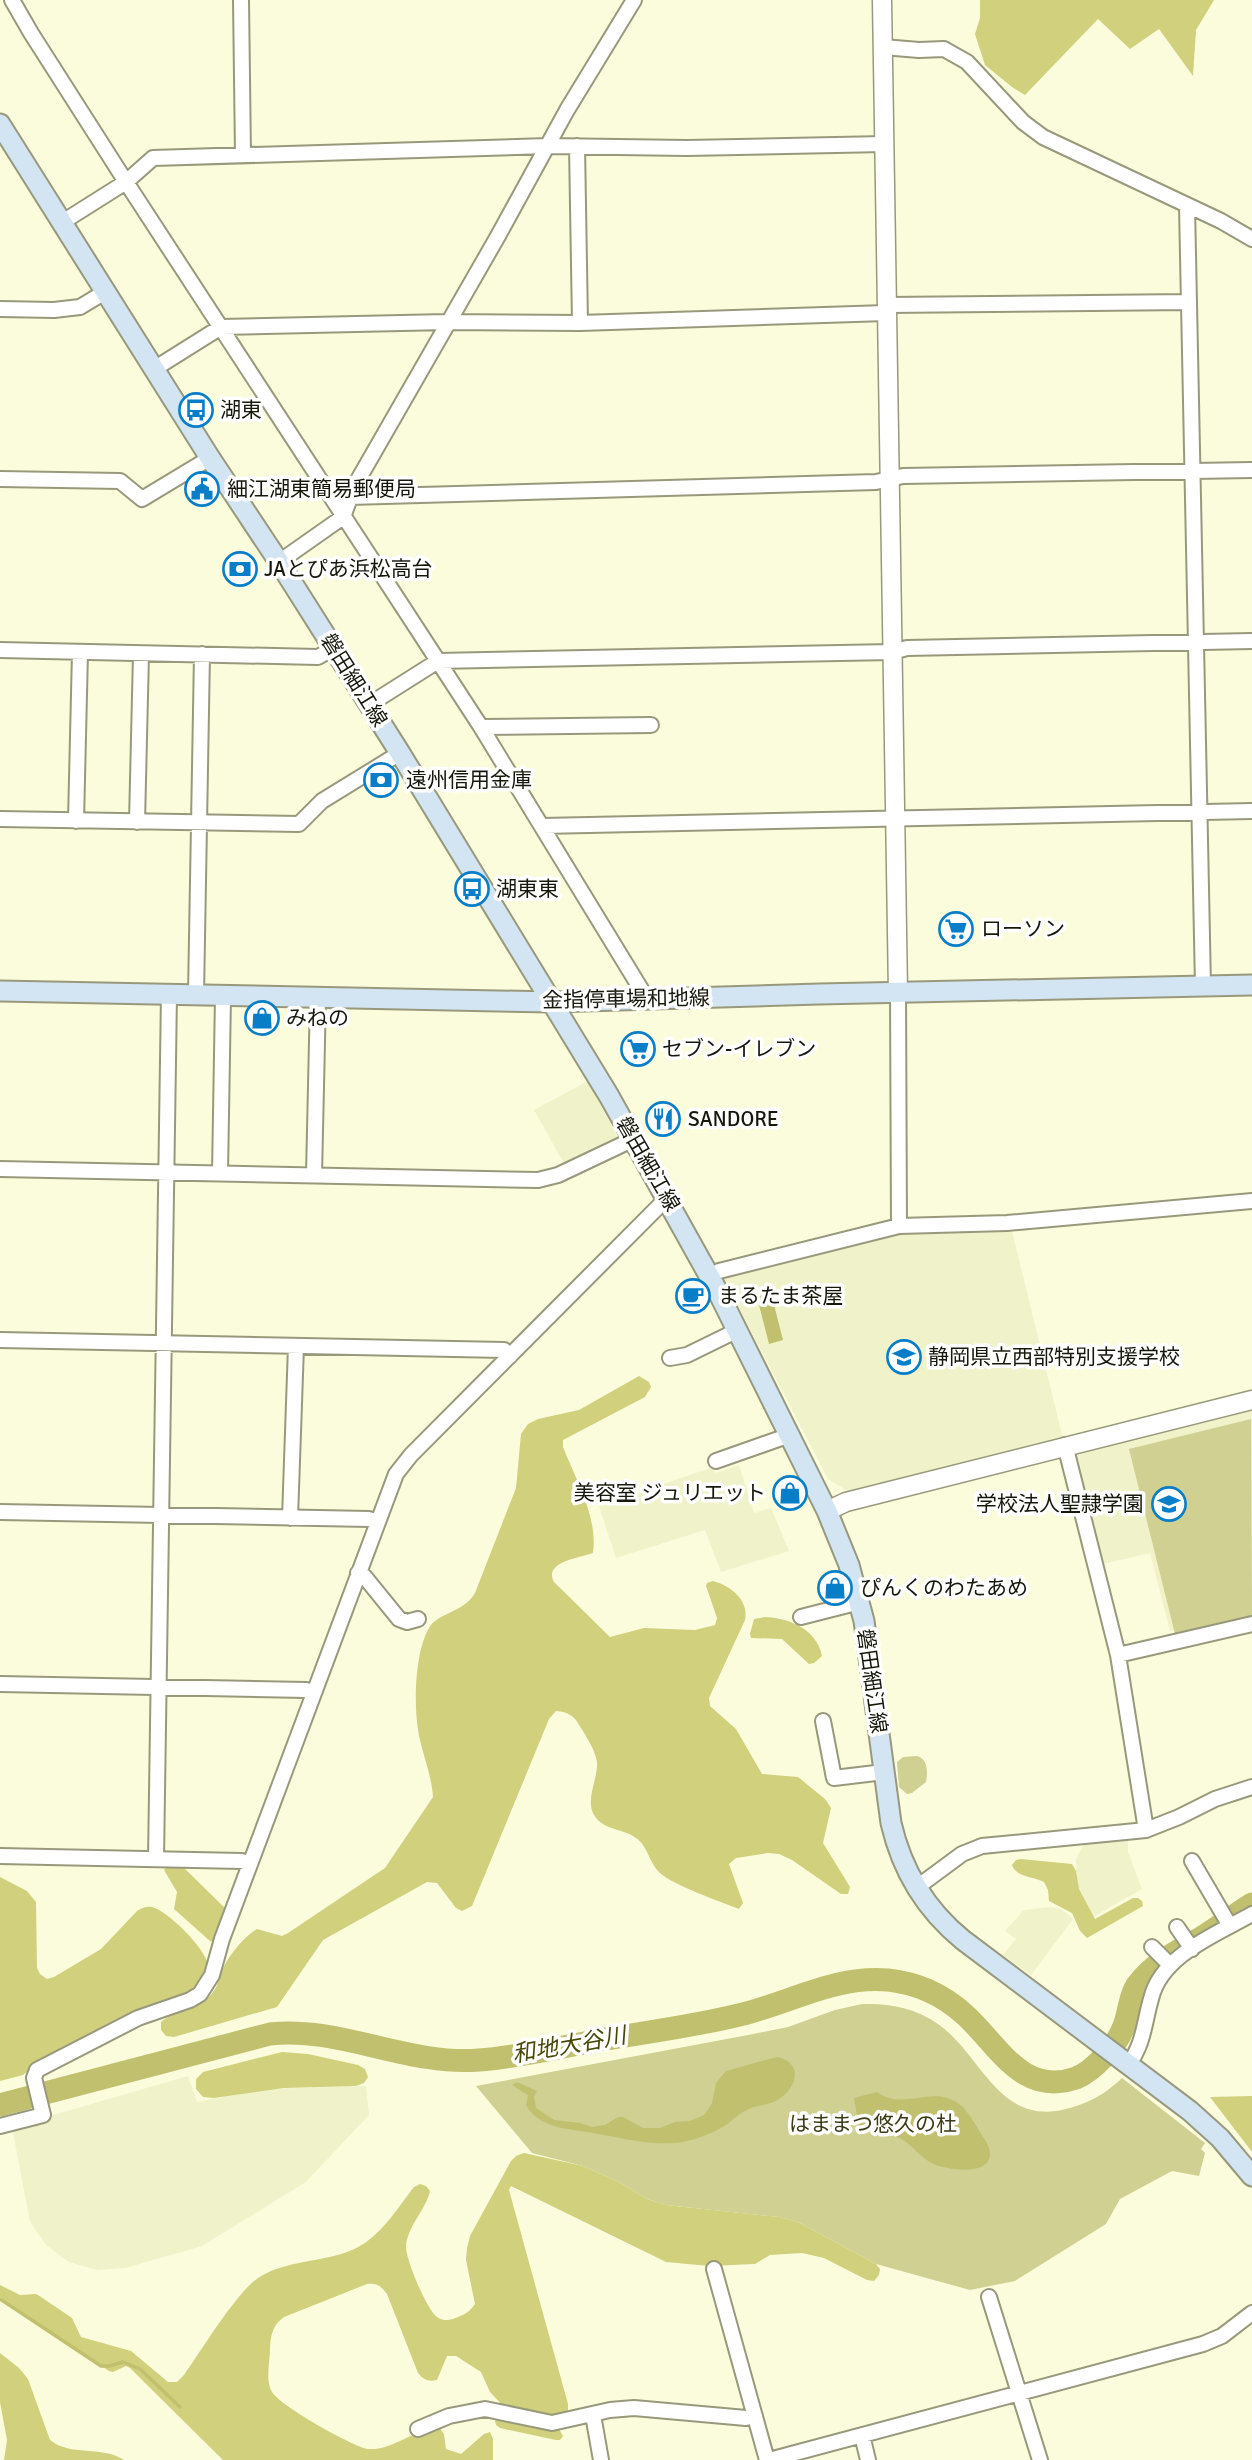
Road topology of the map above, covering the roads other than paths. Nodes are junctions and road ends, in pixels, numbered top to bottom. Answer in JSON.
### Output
{"nodes":[{"id":1,"x":12,"y":0,"type":"edge"},
{"id":2,"x":241,"y":0,"type":"edge"},
{"id":3,"x":634,"y":0,"type":"edge"},
{"id":4,"x":882,"y":0,"type":"edge"},
{"id":5,"x":883,"y":47,"type":"junction"},
{"id":6,"x":0,"y":124,"type":"edge"},
{"id":7,"x":885,"y":144,"type":"junction"},
{"id":8,"x":548,"y":146,"type":"junction"},
{"id":9,"x":577,"y":146,"type":"junction"},
{"id":10,"x":243,"y":155,"type":"junction"},
{"id":11,"x":126,"y":182,"type":"junction"},
{"id":12,"x":1187,"y":206,"type":"junction"},
{"id":13,"x":61,"y":223,"type":"junction"},
{"id":14,"x":1252,"y":239,"type":"edge"},
{"id":15,"x":105,"y":292,"type":"junction"},
{"id":16,"x":1189,"y":302,"type":"junction"},
{"id":17,"x":0,"y":309,"type":"edge"},
{"id":18,"x":886,"y":309,"type":"junction"},
{"id":19,"x":447,"y":322,"type":"junction"},
{"id":20,"x":580,"y":323,"type":"junction"},
{"id":21,"x":221,"y":327,"type":"junction"},
{"id":22,"x":154,"y":369,"type":"junction"},
{"id":23,"x":210,"y":458,"type":"junction"},
{"id":24,"x":1192,"y":470,"type":"junction"},
{"id":25,"x":1252,"y":470,"type":"edge"},
{"id":26,"x":0,"y":480,"type":"edge"},
{"id":27,"x":889,"y":480,"type":"junction"},
{"id":28,"x":349,"y":497,"type":"junction"},
{"id":29,"x":343,"y":517,"type":"junction"},
{"id":30,"x":279,"y":562,"type":"junction"},
{"id":31,"x":1252,"y":641,"type":"edge"},
{"id":32,"x":1196,"y":642,"type":"junction"},
{"id":33,"x":334,"y":648,"type":"junction"},
{"id":34,"x":0,"y":650,"type":"edge"},
{"id":35,"x":80,"y":652,"type":"junction"},
{"id":36,"x":892,"y":652,"type":"junction"},
{"id":37,"x":141,"y":654,"type":"junction"},
{"id":38,"x":202,"y":654,"type":"junction"},
{"id":39,"x":438,"y":661,"type":"junction"},
{"id":40,"x":370,"y":704,"type":"junction"},
{"id":41,"x":651,"y":724,"type":"dead end"},
{"id":42,"x":481,"y":727,"type":"junction"},
{"id":43,"x":400,"y":753,"type":"junction"},
{"id":44,"x":1252,"y":811,"type":"edge"},
{"id":45,"x":1199,"y":812,"type":"junction"},
{"id":46,"x":0,"y":819,"type":"edge"},
{"id":47,"x":895,"y":819,"type":"junction"},
{"id":48,"x":76,"y":821,"type":"junction"},
{"id":49,"x":137,"y":822,"type":"junction"},
{"id":50,"x":200,"y":824,"type":"junction"},
{"id":51,"x":542,"y":826,"type":"junction"},
{"id":52,"x":1252,"y":985,"type":"edge"},
{"id":53,"x":1203,"y":986,"type":"junction"},
{"id":54,"x":0,"y":991,"type":"edge"},
{"id":55,"x":898,"y":993,"type":"junction"},
{"id":56,"x":169,"y":994,"type":"junction"},
{"id":57,"x":196,"y":995,"type":"junction"},
{"id":58,"x":223,"y":996,"type":"junction"},
{"id":59,"x":318,"y":998,"type":"junction"},
{"id":60,"x":647,"y":999,"type":"junction"},
{"id":61,"x":552,"y":1002,"type":"junction"},
{"id":62,"x":634,"y":1139,"type":"junction"},
{"id":63,"x":0,"y":1169,"type":"edge"},
{"id":64,"x":167,"y":1172,"type":"junction"},
{"id":65,"x":220,"y":1173,"type":"junction"},
{"id":66,"x":314,"y":1175,"type":"junction"},
{"id":67,"x":669,"y":1200,"type":"junction"},
{"id":68,"x":1252,"y":1201,"type":"edge"},
{"id":69,"x":899,"y":1226,"type":"junction"},
{"id":70,"x":710,"y":1276,"type":"junction"},
{"id":71,"x":738,"y":1330,"type":"junction"},
{"id":72,"x":0,"y":1340,"type":"edge"},
{"id":73,"x":164,"y":1343,"type":"junction"},
{"id":74,"x":296,"y":1346,"type":"junction"},
{"id":75,"x":510,"y":1356,"type":"junction"},
{"id":76,"x":670,"y":1358,"type":"dead end"},
{"id":77,"x":1252,"y":1400,"type":"edge"},
{"id":78,"x":790,"y":1435,"type":"junction"},
{"id":79,"x":1065,"y":1445,"type":"junction"},
{"id":80,"x":716,"y":1461,"type":"dead end"},
{"id":81,"x":827,"y":1511,"type":"junction"},
{"id":82,"x":0,"y":1512,"type":"edge"},
{"id":83,"x":162,"y":1515,"type":"junction"},
{"id":84,"x":290,"y":1518,"type":"junction"},
{"id":85,"x":377,"y":1522,"type":"junction"},
{"id":86,"x":358,"y":1573,"type":"junction"},
{"id":87,"x":859,"y":1602,"type":"junction"},
{"id":88,"x":801,"y":1617,"type":"dead end"},
{"id":89,"x":418,"y":1619,"type":"dead end"},
{"id":90,"x":1252,"y":1624,"type":"edge"},
{"id":91,"x":1118,"y":1655,"type":"junction"},
{"id":92,"x":0,"y":1684,"type":"edge"},
{"id":93,"x":159,"y":1687,"type":"junction"},
{"id":94,"x":314,"y":1692,"type":"junction"},
{"id":95,"x":822,"y":1721,"type":"dead end"},
{"id":96,"x":884,"y":1772,"type":"junction"},
{"id":97,"x":1252,"y":1787,"type":"edge"},
{"id":98,"x":1146,"y":1830,"type":"junction"},
{"id":99,"x":0,"y":1856,"type":"edge"},
{"id":100,"x":156,"y":1859,"type":"junction"},
{"id":101,"x":1192,"y":1861,"type":"dead end"},
{"id":102,"x":250,"y":1864,"type":"junction"},
{"id":103,"x":916,"y":1888,"type":"junction"},
{"id":104,"x":1252,"y":1914,"type":"edge"},
{"id":105,"x":1230,"y":1926,"type":"junction"},
{"id":106,"x":1177,"y":1927,"type":"dead end"},
{"id":107,"x":1152,"y":1947,"type":"dead end"},
{"id":108,"x":1192,"y":1949,"type":"junction"},
{"id":109,"x":1170,"y":1965,"type":"junction"},
{"id":110,"x":1124,"y":2061,"type":"junction"},
{"id":111,"x":0,"y":2126,"type":"edge"},
{"id":112,"x":1252,"y":2176,"type":"edge"},
{"id":113,"x":714,"y":2269,"type":"dead end"},
{"id":114,"x":989,"y":2297,"type":"dead end"},
{"id":115,"x":1252,"y":2313,"type":"edge"},
{"id":116,"x":1019,"y":2393,"type":"junction"},
{"id":117,"x":593,"y":2415,"type":"junction"},
{"id":118,"x":755,"y":2416,"type":"junction"},
{"id":119,"x":418,"y":2429,"type":"dead end"},
{"id":120,"x":862,"y":2435,"type":"junction"},
{"id":121,"x":601,"y":2460,"type":"edge"},
{"id":122,"x":768,"y":2460,"type":"edge"},
{"id":123,"x":868,"y":2460,"type":"edge"},
{"id":124,"x":1040,"y":2460,"type":"edge"}],
"edges":[{"from":1,"to":11,"type":"street"},
{"from":2,"to":10,"type":"street"},
{"from":3,"to":8,"type":"street"},
{"from":4,"to":5,"type":"street"},
{"from":5,"to":7,"type":"street"},
{"from":5,"to":12,"type":"street"},
{"from":6,"to":13,"type":"main road","name":"磐田細江線"},
{"from":7,"to":9,"type":"street"},
{"from":7,"to":18,"type":"street"},
{"from":8,"to":9,"type":"street"},
{"from":8,"to":10,"type":"street"},
{"from":8,"to":19,"type":"street"},
{"from":9,"to":20,"type":"street"},
{"from":10,"to":11,"type":"street"},
{"from":11,"to":13,"type":"street"},
{"from":11,"to":21,"type":"street"},
{"from":12,"to":14,"type":"street"},
{"from":12,"to":16,"type":"street"},
{"from":13,"to":15,"type":"main road","name":"磐田細江線"},
{"from":15,"to":17,"type":"street"},
{"from":15,"to":22,"type":"main road","name":"磐田細江線"},
{"from":16,"to":18,"type":"street"},
{"from":16,"to":24,"type":"street"},
{"from":18,"to":20,"type":"street"},
{"from":18,"to":27,"type":"street"},
{"from":19,"to":20,"type":"street"},
{"from":19,"to":21,"type":"street"},
{"from":19,"to":28,"type":"street"},
{"from":21,"to":22,"type":"street"},
{"from":21,"to":29,"type":"street"},
{"from":22,"to":23,"type":"main road","name":"磐田細江線"},
{"from":23,"to":26,"type":"street"},
{"from":23,"to":30,"type":"main road","name":"磐田細江線"},
{"from":24,"to":25,"type":"street"},
{"from":24,"to":27,"type":"street"},
{"from":24,"to":32,"type":"street"},
{"from":27,"to":28,"type":"street"},
{"from":27,"to":36,"type":"street"},
{"from":28,"to":29,"type":"street"},
{"from":29,"to":30,"type":"street"},
{"from":29,"to":39,"type":"street"},
{"from":30,"to":33,"type":"main road","name":"磐田細江線"},
{"from":31,"to":32,"type":"street"},
{"from":32,"to":36,"type":"street"},
{"from":32,"to":45,"type":"street"},
{"from":33,"to":38,"type":"street"},
{"from":33,"to":40,"type":"main road","name":"磐田細江線"},
{"from":34,"to":35,"type":"street"},
{"from":35,"to":37,"type":"street"},
{"from":35,"to":48,"type":"street"},
{"from":36,"to":39,"type":"street"},
{"from":36,"to":47,"type":"street"},
{"from":37,"to":38,"type":"street"},
{"from":37,"to":49,"type":"street"},
{"from":38,"to":50,"type":"street"},
{"from":39,"to":40,"type":"street"},
{"from":39,"to":42,"type":"street"},
{"from":40,"to":43,"type":"main road","name":"磐田細江線"},
{"from":41,"to":42,"type":"street"},
{"from":42,"to":51,"type":"street"},
{"from":43,"to":50,"type":"street"},
{"from":43,"to":61,"type":"main road","name":"磐田細江線"},
{"from":44,"to":45,"type":"street"},
{"from":45,"to":47,"type":"street"},
{"from":45,"to":53,"type":"street"},
{"from":46,"to":48,"type":"street"},
{"from":47,"to":51,"type":"street"},
{"from":47,"to":55,"type":"street"},
{"from":48,"to":49,"type":"street"},
{"from":49,"to":50,"type":"street"},
{"from":50,"to":57,"type":"street"},
{"from":51,"to":60,"type":"street"},
{"from":52,"to":53,"type":"main road","name":"金指停車場和地線"},
{"from":53,"to":55,"type":"main road","name":"金指停車場和地線"},
{"from":54,"to":56,"type":"main road","name":"金指停車場和地線"},
{"from":55,"to":60,"type":"main road","name":"金指停車場和地線"},
{"from":55,"to":69,"type":"street"},
{"from":56,"to":57,"type":"main road","name":"金指停車場和地線"},
{"from":56,"to":64,"type":"street"},
{"from":57,"to":58,"type":"main road","name":"金指停車場和地線"},
{"from":58,"to":59,"type":"main road","name":"金指停車場和地線"},
{"from":58,"to":65,"type":"street"},
{"from":59,"to":61,"type":"main road","name":"金指停車場和地線"},
{"from":59,"to":66,"type":"street"},
{"from":60,"to":61,"type":"main road","name":"金指停車場和地線"},
{"from":61,"to":62,"type":"main road","name":"磐田細江線"},
{"from":62,"to":66,"type":"street"},
{"from":62,"to":67,"type":"main road","name":"磐田細江線"},
{"from":63,"to":64,"type":"street"},
{"from":64,"to":65,"type":"street"},
{"from":64,"to":73,"type":"street"},
{"from":65,"to":66,"type":"street"},
{"from":67,"to":70,"type":"main road","name":"磐田細江線"},
{"from":67,"to":75,"type":"street"},
{"from":68,"to":69,"type":"street"},
{"from":69,"to":70,"type":"street"},
{"from":70,"to":71,"type":"main road","name":"磐田細江線"},
{"from":71,"to":76,"type":"street"},
{"from":71,"to":78,"type":"main road","name":"磐田細江線"},
{"from":72,"to":73,"type":"street"},
{"from":73,"to":74,"type":"street"},
{"from":73,"to":83,"type":"street"},
{"from":74,"to":75,"type":"street"},
{"from":74,"to":84,"type":"street"},
{"from":75,"to":85,"type":"street"},
{"from":77,"to":79,"type":"street"},
{"from":78,"to":80,"type":"street"},
{"from":78,"to":81,"type":"main road","name":"磐田細江線"},
{"from":79,"to":81,"type":"street"},
{"from":79,"to":91,"type":"street"},
{"from":81,"to":87,"type":"main road","name":"磐田細江線"},
{"from":82,"to":83,"type":"street"},
{"from":83,"to":84,"type":"street"},
{"from":83,"to":93,"type":"street"},
{"from":84,"to":85,"type":"street"},
{"from":85,"to":86,"type":"street"},
{"from":86,"to":89,"type":"street"},
{"from":86,"to":94,"type":"street"},
{"from":87,"to":88,"type":"street"},
{"from":87,"to":96,"type":"main road","name":"磐田細江線"},
{"from":90,"to":91,"type":"street"},
{"from":91,"to":98,"type":"street"},
{"from":92,"to":93,"type":"street"},
{"from":93,"to":94,"type":"street"},
{"from":93,"to":100,"type":"street"},
{"from":94,"to":102,"type":"street"},
{"from":95,"to":96,"type":"street"},
{"from":96,"to":103,"type":"main road","name":"磐田細江線"},
{"from":97,"to":98,"type":"street"},
{"from":98,"to":103,"type":"street"},
{"from":99,"to":100,"type":"street"},
{"from":100,"to":102,"type":"street"},
{"from":101,"to":105,"type":"street"},
{"from":102,"to":111,"type":"street"},
{"from":103,"to":110,"type":"main road","name":"磐田細江線"},
{"from":104,"to":105,"type":"street"},
{"from":105,"to":108,"type":"street"},
{"from":106,"to":108,"type":"street"},
{"from":107,"to":109,"type":"street"},
{"from":108,"to":109,"type":"street"},
{"from":109,"to":110,"type":"street"},
{"from":110,"to":112,"type":"main road","name":"磐田細江線"},
{"from":113,"to":118,"type":"street"},
{"from":114,"to":116,"type":"street"},
{"from":115,"to":116,"type":"street"},
{"from":116,"to":120,"type":"street"},
{"from":116,"to":124,"type":"street"},
{"from":117,"to":118,"type":"street"},
{"from":117,"to":119,"type":"street"},
{"from":117,"to":121,"type":"street"},
{"from":118,"to":122,"type":"street"},
{"from":120,"to":122,"type":"street"},
{"from":120,"to":123,"type":"street"}]}
